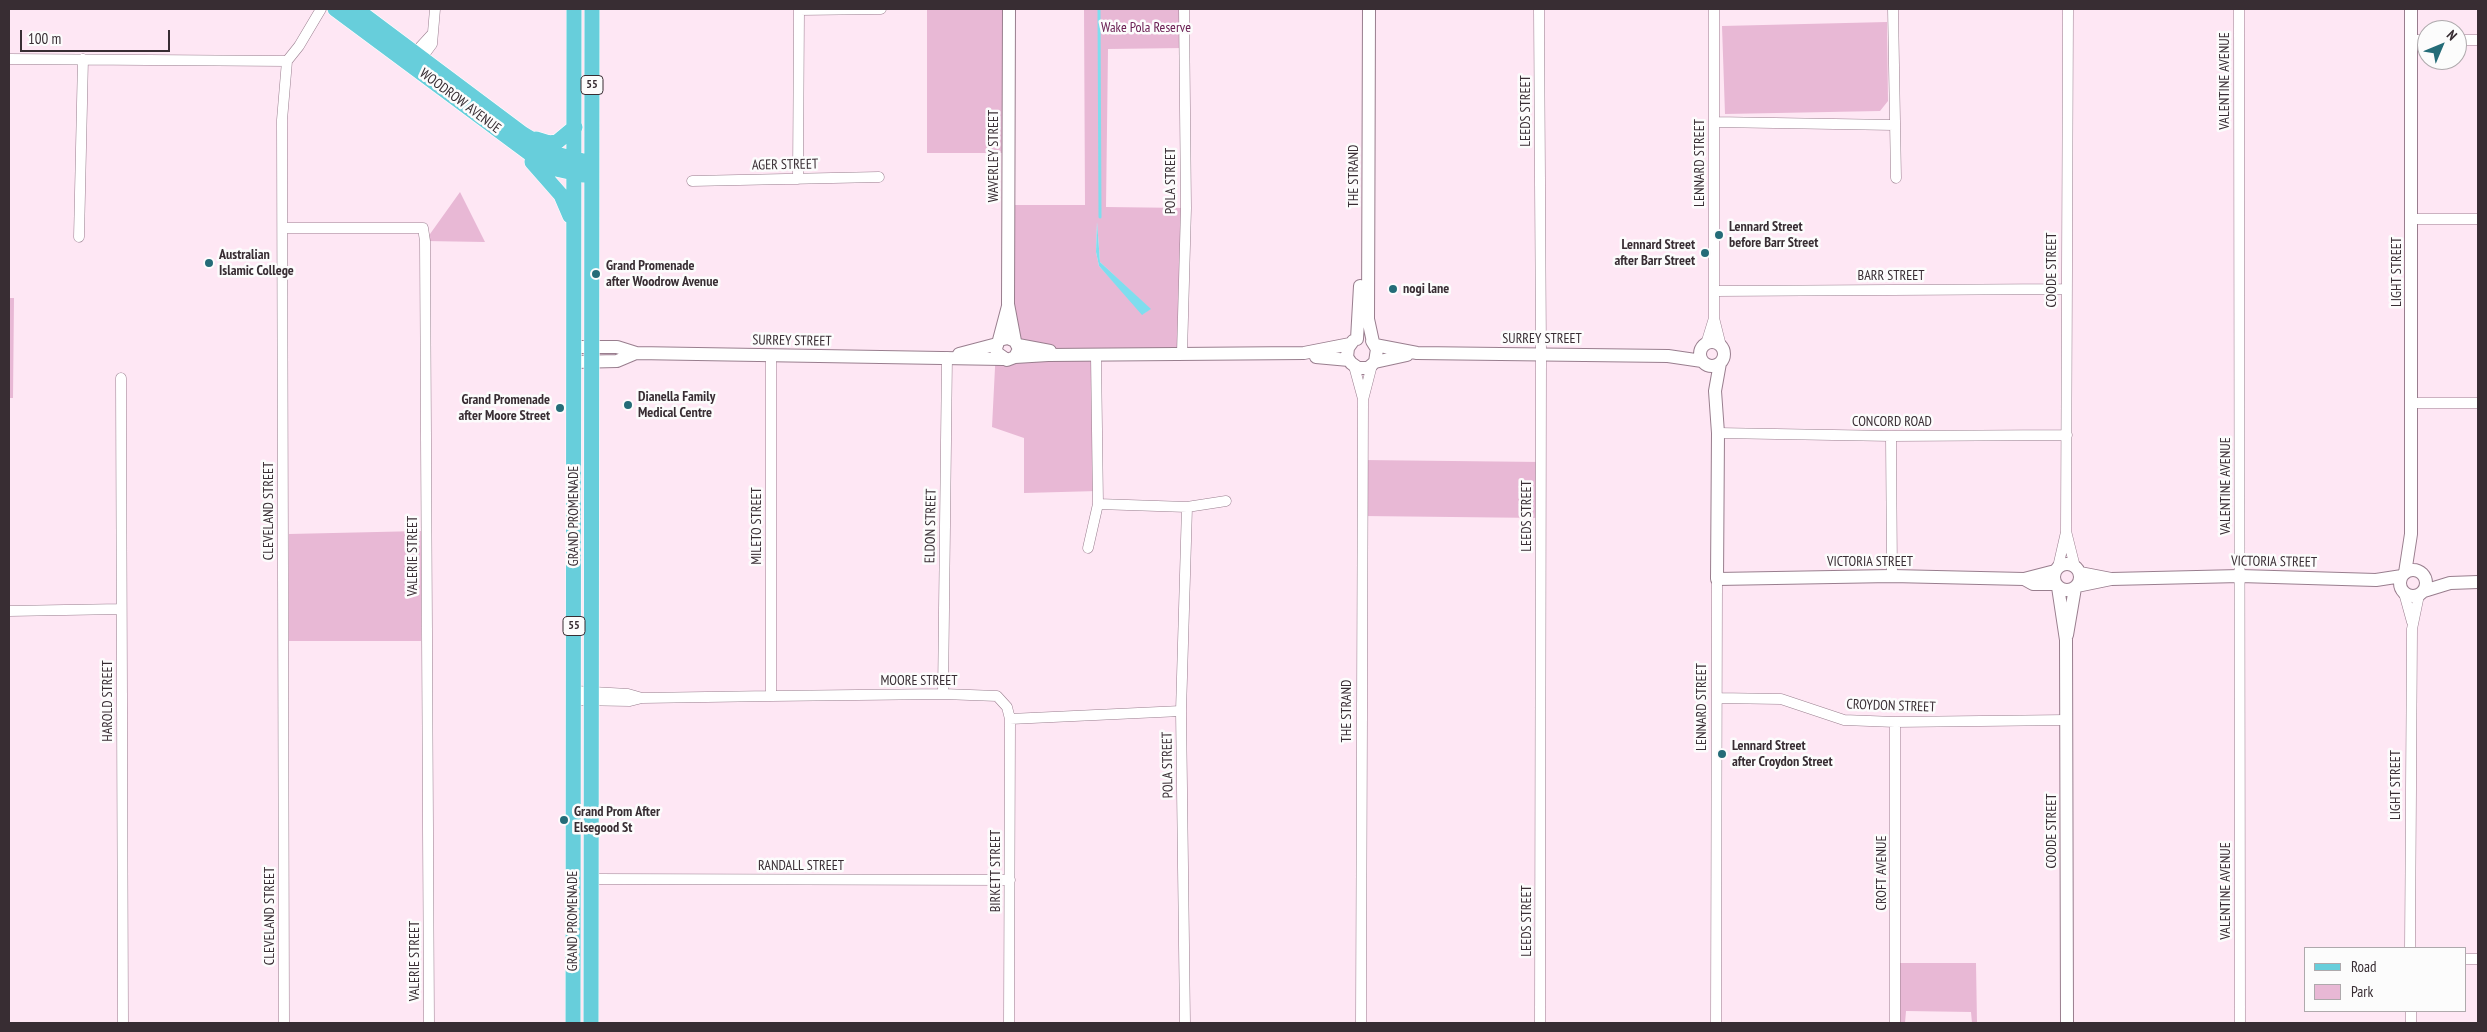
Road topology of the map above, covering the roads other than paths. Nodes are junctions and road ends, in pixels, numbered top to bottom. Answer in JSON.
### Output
{"nodes":[{"id":1,"x":321,"y":9,"type":"edge"},
{"id":2,"x":335,"y":9,"type":"edge"},
{"id":3,"x":356,"y":9,"type":"edge"},
{"id":4,"x":435,"y":9,"type":"edge"},
{"id":5,"x":574,"y":9,"type":"edge"},
{"id":6,"x":592,"y":9,"type":"edge"},
{"id":7,"x":799,"y":9,"type":"edge"},
{"id":8,"x":881,"y":9,"type":"edge"},
{"id":9,"x":1009,"y":9,"type":"edge"},
{"id":10,"x":1184,"y":9,"type":"edge"},
{"id":11,"x":1360,"y":9,"type":"edge"},
{"id":12,"x":1369,"y":9,"type":"edge"},
{"id":13,"x":1539,"y":9,"type":"edge"},
{"id":14,"x":1714,"y":9,"type":"edge"},
{"id":15,"x":1893,"y":9,"type":"edge"},
{"id":16,"x":2068,"y":9,"type":"edge"},
{"id":17,"x":2239,"y":9,"type":"edge"},
{"id":18,"x":2411,"y":9,"type":"edge"},
{"id":19,"x":2411,"y":40,"type":"junction"},
{"id":20,"x":2417,"y":40,"type":"edge"},
{"id":21,"x":9,"y":59,"type":"edge"},
{"id":22,"x":83,"y":59,"type":"junction"},
{"id":23,"x":415,"y":60,"type":"junction"},
{"id":24,"x":287,"y":61,"type":"junction"},
{"id":25,"x":1715,"y":122,"type":"junction"},
{"id":26,"x":1894,"y":125,"type":"junction"},
{"id":27,"x":575,"y":127,"type":"junction"},
{"id":28,"x":517,"y":136,"type":"junction"},
{"id":29,"x":574,"y":167,"type":"junction"},
{"id":30,"x":592,"y":168,"type":"junction"},
{"id":31,"x":879,"y":177,"type":"dead end"},
{"id":32,"x":1896,"y":178,"type":"dead end"},
{"id":33,"x":798,"y":179,"type":"junction"},
{"id":34,"x":692,"y":181,"type":"dead end"},
{"id":35,"x":2411,"y":219,"type":"junction"},
{"id":36,"x":2478,"y":219,"type":"edge"},
{"id":37,"x":284,"y":228,"type":"junction"},
{"id":38,"x":573,"y":229,"type":"junction"},
{"id":39,"x":79,"y":238,"type":"dead end"},
{"id":40,"x":2067,"y":289,"type":"junction"},
{"id":41,"x":1715,"y":291,"type":"junction"},
{"id":42,"x":1008,"y":304,"type":"junction"},
{"id":43,"x":1714,"y":318,"type":"junction"},
{"id":44,"x":998,"y":342,"type":"junction"},
{"id":45,"x":1353,"y":342,"type":"junction"},
{"id":46,"x":1374,"y":344,"type":"junction"},
{"id":47,"x":1705,"y":345,"type":"junction"},
{"id":48,"x":1721,"y":346,"type":"junction"},
{"id":49,"x":1013,"y":351,"type":"junction"},
{"id":50,"x":1416,"y":353,"type":"junction"},
{"id":51,"x":1541,"y":353,"type":"junction"},
{"id":52,"x":591,"y":354,"type":"junction"},
{"id":53,"x":1182,"y":354,"type":"junction"},
{"id":54,"x":1304,"y":354,"type":"junction"},
{"id":55,"x":574,"y":355,"type":"junction"},
{"id":56,"x":771,"y":356,"type":"junction"},
{"id":57,"x":1096,"y":356,"type":"junction"},
{"id":58,"x":1668,"y":356,"type":"junction"},
{"id":59,"x":947,"y":357,"type":"junction"},
{"id":60,"x":1351,"y":363,"type":"junction"},
{"id":61,"x":1374,"y":363,"type":"junction"},
{"id":62,"x":1704,"y":363,"type":"junction"},
{"id":63,"x":1720,"y":363,"type":"junction"},
{"id":64,"x":120,"y":378,"type":"dead end"},
{"id":65,"x":1715,"y":391,"type":"junction"},
{"id":66,"x":1363,"y":400,"type":"junction"},
{"id":67,"x":2412,"y":403,"type":"junction"},
{"id":68,"x":2478,"y":403,"type":"edge"},
{"id":69,"x":1718,"y":433,"type":"junction"},
{"id":70,"x":2067,"y":435,"type":"junction"},
{"id":71,"x":1891,"y":436,"type":"junction"},
{"id":72,"x":1226,"y":501,"type":"dead end"},
{"id":73,"x":1098,"y":504,"type":"junction"},
{"id":74,"x":1187,"y":507,"type":"junction"},
{"id":75,"x":2066,"y":531,"type":"junction"},
{"id":76,"x":2411,"y":534,"type":"junction"},
{"id":77,"x":1088,"y":548,"type":"dead end"},
{"id":78,"x":2078,"y":570,"type":"junction"},
{"id":79,"x":2403,"y":575,"type":"junction"},
{"id":80,"x":1892,"y":576,"type":"junction"},
{"id":81,"x":2240,"y":576,"type":"junction"},
{"id":82,"x":2057,"y":577,"type":"junction"},
{"id":83,"x":1717,"y":579,"type":"junction"},
{"id":84,"x":2111,"y":579,"type":"junction"},
{"id":85,"x":2376,"y":580,"type":"junction"},
{"id":86,"x":2478,"y":582,"type":"edge"},
{"id":87,"x":2423,"y":585,"type":"junction"},
{"id":88,"x":2076,"y":587,"type":"junction"},
{"id":89,"x":2403,"y":592,"type":"junction"},
{"id":90,"x":121,"y":609,"type":"junction"},
{"id":91,"x":9,"y":610,"type":"edge"},
{"id":92,"x":2412,"y":622,"type":"junction"},
{"id":93,"x":2066,"y":640,"type":"junction"},
{"id":94,"x":943,"y":694,"type":"junction"},
{"id":95,"x":574,"y":696,"type":"junction"},
{"id":96,"x":592,"y":696,"type":"junction"},
{"id":97,"x":771,"y":696,"type":"junction"},
{"id":98,"x":1717,"y":698,"type":"junction"},
{"id":99,"x":1182,"y":711,"type":"junction"},
{"id":100,"x":1010,"y":719,"type":"junction"},
{"id":101,"x":2067,"y":720,"type":"junction"},
{"id":102,"x":1896,"y":722,"type":"junction"},
{"id":103,"x":592,"y":879,"type":"junction"},
{"id":104,"x":1010,"y":880,"type":"junction"},
{"id":105,"x":2410,"y":947,"type":"edge"},
{"id":106,"x":123,"y":1023,"type":"edge"},
{"id":107,"x":284,"y":1023,"type":"edge"},
{"id":108,"x":429,"y":1023,"type":"edge"},
{"id":109,"x":573,"y":1023,"type":"edge"},
{"id":110,"x":591,"y":1023,"type":"edge"},
{"id":111,"x":1009,"y":1023,"type":"edge"},
{"id":112,"x":1185,"y":1023,"type":"edge"},
{"id":113,"x":1361,"y":1023,"type":"edge"},
{"id":114,"x":1540,"y":1023,"type":"edge"},
{"id":115,"x":1716,"y":1023,"type":"edge"},
{"id":116,"x":1895,"y":1023,"type":"edge"},
{"id":117,"x":2067,"y":1023,"type":"edge"},
{"id":118,"x":2240,"y":1023,"type":"edge"}],
"edges":[{"from":1,"to":24,"type":"street"},
{"from":2,"to":23,"type":"main road","name":"WOODROW AVENUE"},
{"from":3,"to":23,"type":"main road","name":"WOODROW AVENUE"},
{"from":4,"to":23,"type":"street"},
{"from":5,"to":27,"type":"main road","name":"GRAND PROMENADE","number":"55"},
{"from":6,"to":30,"type":"main road","name":"GRAND PROMENADE","number":"55"},
{"from":7,"to":8,"type":"street"},
{"from":7,"to":33,"type":"street"},
{"from":9,"to":42,"type":"street","name":"WAVERLEY STREET"},
{"from":10,"to":53,"type":"street","name":"POLA STREET"},
{"from":11,"to":45,"type":"street","name":"THE STRAND"},
{"from":12,"to":46,"type":"street","name":"THE STRAND"},
{"from":13,"to":51,"type":"street","name":"LEEDS STREET"},
{"from":14,"to":25,"type":"street","name":"LENNARD STREET"},
{"from":15,"to":26,"type":"street"},
{"from":16,"to":40,"type":"street","name":"COODE STREET"},
{"from":17,"to":81,"type":"street","name":"VALENTINE AVENUE"},
{"from":18,"to":19,"type":"street","name":"LIGHT STREET"},
{"from":19,"to":20,"type":"street"},
{"from":19,"to":35,"type":"street","name":"LIGHT STREET"},
{"from":21,"to":22,"type":"street"},
{"from":22,"to":24,"type":"street"},
{"from":22,"to":39,"type":"street"},
{"from":23,"to":28,"type":"main road","name":"WOODROW AVENUE"},
{"from":24,"to":37,"type":"street","name":"CLEVELAND STREET"},
{"from":25,"to":26,"type":"street"},
{"from":25,"to":41,"type":"street","name":"LENNARD STREET"},
{"from":26,"to":32,"type":"street"},
{"from":27,"to":28,"type":"main road"},
{"from":27,"to":29,"type":"main road","name":"GRAND PROMENADE","number":"55"},
{"from":28,"to":29,"type":"main road","name":"WOODROW AVENUE"},
{"from":28,"to":38,"type":"main road"},
{"from":29,"to":30,"type":"main road","name":"WOODROW AVENUE"},
{"from":29,"to":38,"type":"main road","name":"GRAND PROMENADE","number":"55"},
{"from":30,"to":52,"type":"main road","name":"GRAND PROMENADE","number":"55"},
{"from":31,"to":33,"type":"street","name":"AGER STREET"},
{"from":33,"to":34,"type":"street","name":"AGER STREET"},
{"from":35,"to":36,"type":"street"},
{"from":35,"to":67,"type":"street","name":"LIGHT STREET"},
{"from":37,"to":107,"type":"street","name":"CLEVELAND STREET"},
{"from":37,"to":108,"type":"street","name":"VALERIE STREET"},
{"from":38,"to":55,"type":"main road","name":"GRAND PROMENADE","number":"55"},
{"from":40,"to":41,"type":"street","name":"BARR STREET"},
{"from":40,"to":70,"type":"street","name":"COODE STREET"},
{"from":41,"to":43,"type":"street","name":"LENNARD STREET"},
{"from":42,"to":44,"type":"street","name":"WAVERLEY STREET"},
{"from":42,"to":49,"type":"street","name":"WAVERLEY STREET"},
{"from":43,"to":47,"type":"street","name":"LENNARD STREET"},
{"from":43,"to":48,"type":"street","name":"LENNARD STREET"},
{"from":44,"to":49,"type":"street","name":"SURREY STREET"},
{"from":44,"to":49,"type":"street"},
{"from":44,"to":59,"type":"street","name":"SURREY STREET"},
{"from":45,"to":46,"type":"street"},
{"from":45,"to":54,"type":"street","name":"SURREY STREET"},
{"from":45,"to":60,"type":"street"},
{"from":46,"to":50,"type":"street","name":"SURREY STREET"},
{"from":46,"to":61,"type":"street"},
{"from":47,"to":48,"type":"street"},
{"from":47,"to":58,"type":"street","name":"SURREY STREET"},
{"from":47,"to":62,"type":"street","name":"LENNARD STREET"},
{"from":48,"to":63,"type":"street","name":"LENNARD STREET"},
{"from":49,"to":57,"type":"street","name":"SURREY STREET"},
{"from":49,"to":59,"type":"street","name":"SURREY STREET"},
{"from":50,"to":51,"type":"street","name":"SURREY STREET"},
{"from":50,"to":61,"type":"street","name":"SURREY STREET"},
{"from":51,"to":58,"type":"street","name":"SURREY STREET"},
{"from":51,"to":114,"type":"street","name":"LEEDS STREET"},
{"from":52,"to":55,"type":"street","name":"SURREY STREET"},
{"from":52,"to":56,"type":"street","name":"SURREY STREET"},
{"from":52,"to":96,"type":"main road","name":"GRAND PROMENADE","number":"55"},
{"from":53,"to":54,"type":"street","name":"SURREY STREET"},
{"from":53,"to":57,"type":"street","name":"SURREY STREET"},
{"from":54,"to":60,"type":"street","name":"SURREY STREET"},
{"from":55,"to":95,"type":"main road","name":"GRAND PROMENADE","number":"55"},
{"from":56,"to":59,"type":"street","name":"SURREY STREET"},
{"from":56,"to":97,"type":"street","name":"MILETO STREET"},
{"from":57,"to":73,"type":"street"},
{"from":58,"to":62,"type":"street","name":"SURREY STREET"},
{"from":59,"to":94,"type":"street","name":"ELDON STREET"},
{"from":60,"to":61,"type":"street"},
{"from":60,"to":66,"type":"street","name":"THE STRAND"},
{"from":61,"to":66,"type":"street","name":"THE STRAND"},
{"from":62,"to":63,"type":"street"},
{"from":62,"to":65,"type":"street","name":"LENNARD STREET"},
{"from":63,"to":65,"type":"street","name":"LENNARD STREET"},
{"from":64,"to":90,"type":"street","name":"HAROLD STREET"},
{"from":65,"to":69,"type":"street","name":"LENNARD STREET"},
{"from":66,"to":113,"type":"street","name":"THE STRAND"},
{"from":67,"to":68,"type":"street"},
{"from":67,"to":76,"type":"street","name":"LIGHT STREET"},
{"from":69,"to":71,"type":"street","name":"CONCORD ROAD"},
{"from":69,"to":83,"type":"street","name":"LENNARD STREET"},
{"from":70,"to":71,"type":"street","name":"CONCORD ROAD"},
{"from":70,"to":75,"type":"street","name":"COODE STREET"},
{"from":71,"to":80,"type":"street"},
{"from":72,"to":74,"type":"street"},
{"from":73,"to":74,"type":"street"},
{"from":73,"to":77,"type":"street"},
{"from":74,"to":99,"type":"street","name":"POLA STREET"},
{"from":75,"to":78,"type":"street","name":"COODE STREET"},
{"from":75,"to":82,"type":"street","name":"COODE STREET"},
{"from":76,"to":79,"type":"street","name":"LIGHT STREET"},
{"from":76,"to":87,"type":"street","name":"LIGHT STREET"},
{"from":78,"to":82,"type":"street"},
{"from":78,"to":84,"type":"street","name":"VICTORIA STREET"},
{"from":78,"to":88,"type":"street"},
{"from":79,"to":85,"type":"street","name":"VICTORIA STREET"},
{"from":79,"to":87,"type":"street"},
{"from":79,"to":89,"type":"street"},
{"from":80,"to":82,"type":"street","name":"VICTORIA STREET"},
{"from":80,"to":83,"type":"street","name":"VICTORIA STREET"},
{"from":81,"to":84,"type":"street","name":"VICTORIA STREET"},
{"from":81,"to":85,"type":"street","name":"VICTORIA STREET"},
{"from":81,"to":118,"type":"street","name":"VALENTINE AVENUE"},
{"from":82,"to":88,"type":"street"},
{"from":82,"to":93,"type":"street","name":"COODE STREET"},
{"from":83,"to":98,"type":"street","name":"LENNARD STREET"},
{"from":84,"to":88,"type":"street","name":"VICTORIA STREET"},
{"from":85,"to":89,"type":"street","name":"VICTORIA STREET"},
{"from":86,"to":87,"type":"street"},
{"from":87,"to":89,"type":"street"},
{"from":87,"to":92,"type":"street","name":"LIGHT STREET"},
{"from":88,"to":93,"type":"street","name":"COODE STREET"},
{"from":89,"to":92,"type":"street","name":"LIGHT STREET"},
{"from":90,"to":91,"type":"street"},
{"from":90,"to":106,"type":"street","name":"HAROLD STREET"},
{"from":92,"to":105,"type":"street","name":"LIGHT STREET"},
{"from":93,"to":101,"type":"street","name":"COODE STREET"},
{"from":94,"to":97,"type":"street","name":"MOORE STREET"},
{"from":94,"to":100,"type":"street","name":"MOORE STREET"},
{"from":95,"to":96,"type":"street","name":"MOORE STREET"},
{"from":95,"to":109,"type":"main road","name":"GRAND PROMENADE","number":"55"},
{"from":96,"to":97,"type":"street","name":"MOORE STREET"},
{"from":96,"to":103,"type":"main road","name":"GRAND PROMENADE","number":"55"},
{"from":98,"to":102,"type":"street","name":"CROYDON STREET"},
{"from":98,"to":115,"type":"street","name":"LENNARD STREET"},
{"from":99,"to":100,"type":"street"},
{"from":99,"to":112,"type":"street","name":"POLA STREET"},
{"from":100,"to":104,"type":"street","name":"BIRKETT STREET"},
{"from":101,"to":102,"type":"street","name":"CROYDON STREET"},
{"from":101,"to":117,"type":"street","name":"COODE STREET"},
{"from":102,"to":116,"type":"street","name":"CROFT AVENUE"},
{"from":103,"to":104,"type":"street","name":"RANDALL STREET"},
{"from":103,"to":110,"type":"main road","name":"GRAND PROMENADE","number":"55"},
{"from":104,"to":111,"type":"street","name":"BIRKETT STREET"}]}
